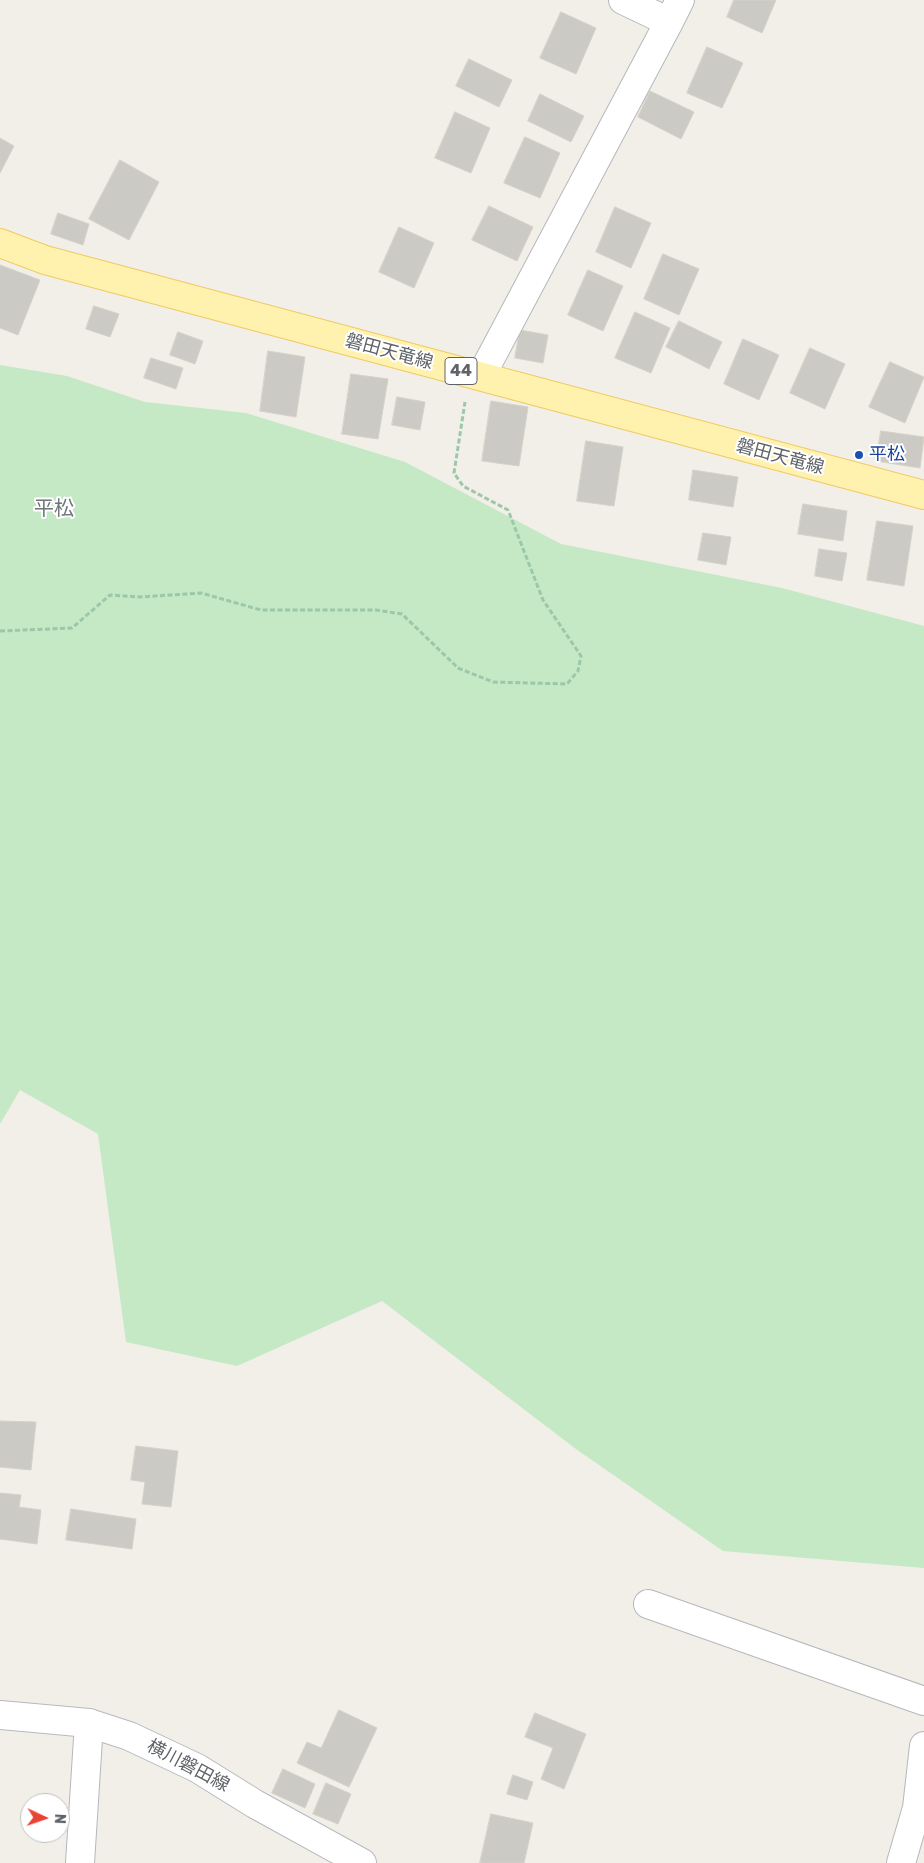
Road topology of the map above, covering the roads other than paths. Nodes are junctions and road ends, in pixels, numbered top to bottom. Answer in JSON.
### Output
{"nodes":[{"id":1,"x":623,"y":0,"type":"edge"},
{"id":2,"x":674,"y":11,"type":"edge"},
{"id":3,"x":0,"y":243,"type":"edge"},
{"id":4,"x":481,"y":376,"type":"junction"},
{"id":5,"x":924,"y":495,"type":"edge"},
{"id":6,"x":648,"y":1604,"type":"dead end"},
{"id":7,"x":924,"y":1701,"type":"edge"},
{"id":8,"x":0,"y":1715,"type":"edge"},
{"id":9,"x":89,"y":1723,"type":"junction"},
{"id":10,"x":924,"y":1746,"type":"edge"},
{"id":11,"x":80,"y":1863,"type":"edge"},
{"id":12,"x":362,"y":1863,"type":"edge"},
{"id":13,"x":901,"y":1863,"type":"edge"}],
"edges":[{"from":1,"to":2,"type":"street"},
{"from":2,"to":4,"type":"street"},
{"from":3,"to":4,"type":"main road","name":"磐田天竜線","number":"44"},
{"from":4,"to":5,"type":"main road","name":"磐田天竜線","number":"44"},
{"from":6,"to":7,"type":"street"},
{"from":8,"to":9,"type":"street","name":"横川磐田線"},
{"from":9,"to":11,"type":"street"},
{"from":9,"to":12,"type":"street","name":"横川磐田線"},
{"from":10,"to":13,"type":"street"}]}
